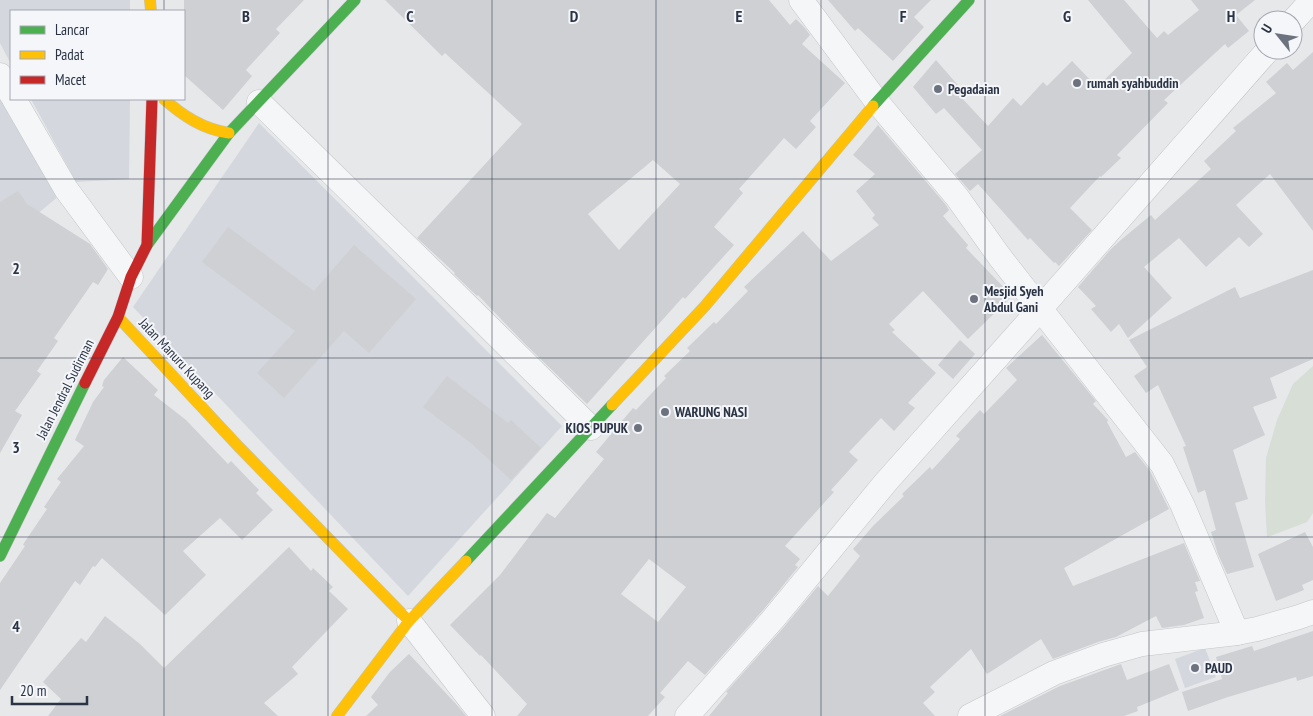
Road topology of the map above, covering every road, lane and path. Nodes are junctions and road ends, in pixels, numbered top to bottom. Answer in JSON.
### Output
{"nodes":[{"id":1,"x":355,"y":0,"type":"edge"},
{"id":2,"x":801,"y":0,"type":"edge"},
{"id":3,"x":969,"y":0,"type":"edge"},
{"id":4,"x":1312,"y":0,"type":"edge"},
{"id":5,"x":1303,"y":10,"type":"edge"},
{"id":6,"x":1259,"y":60,"type":"edge"},
{"id":7,"x":0,"y":75,"type":"edge"},
{"id":8,"x":10,"y":92,"type":"edge"},
{"id":9,"x":15,"y":100,"type":"edge"},
{"id":10,"x":152,"y":100,"type":"edge"},
{"id":11,"x":165,"y":100,"type":"edge"},
{"id":12,"x":259,"y":102,"type":"junction"},
{"id":13,"x":877,"y":102,"type":"junction"},
{"id":14,"x":229,"y":133,"type":"junction"},
{"id":15,"x":146,"y":245,"type":"junction"},
{"id":16,"x":131,"y":277,"type":"junction"},
{"id":17,"x":1041,"y":308,"type":"junction"},
{"id":18,"x":118,"y":317,"type":"junction"},
{"id":19,"x":591,"y":428,"type":"junction"},
{"id":20,"x":0,"y":556,"type":"edge"},
{"id":21,"x":1313,"y":612,"type":"edge"},
{"id":22,"x":408,"y":621,"type":"junction"},
{"id":23,"x":1237,"y":633,"type":"junction"},
{"id":24,"x":336,"y":716,"type":"edge"},
{"id":25,"x":483,"y":716,"type":"edge"},
{"id":26,"x":687,"y":716,"type":"edge"},
{"id":27,"x":970,"y":716,"type":"edge"}],
"edges":[{"from":1,"to":12,"type":"main road","name":"Jalan Manuru Kupang"},
{"from":2,"to":13,"type":"street"},
{"from":3,"to":13,"type":"main road"},
{"from":4,"to":5,"type":"street"},
{"from":6,"to":17,"type":"street"},
{"from":7,"to":8,"type":"street"},
{"from":9,"to":16,"type":"street"},
{"from":10,"to":15,"type":"main road"},
{"from":11,"to":14,"type":"main road"},
{"from":12,"to":14,"type":"main road","name":"Jalan Manuru Kupang"},
{"from":12,"to":19,"type":"street"},
{"from":13,"to":17,"type":"street"},
{"from":13,"to":19,"type":"main road"},
{"from":14,"to":15,"type":"main road","name":"Jalan Manuru Kupang"},
{"from":15,"to":16,"type":"main road","name":"Jalan Manuru Kupang"},
{"from":16,"to":18,"type":"main road","name":"Jalan Manuru Kupang"},
{"from":17,"to":23,"type":"street"},
{"from":17,"to":26,"type":"street"},
{"from":18,"to":20,"type":"main road","name":"Jalan Jendral Sudirman"},
{"from":18,"to":22,"type":"main road","name":"Jalan Manuru Kupang"},
{"from":19,"to":22,"type":"main road"},
{"from":21,"to":23,"type":"street"},
{"from":22,"to":24,"type":"main road"},
{"from":22,"to":25,"type":"street"},
{"from":23,"to":27,"type":"street"}]}
